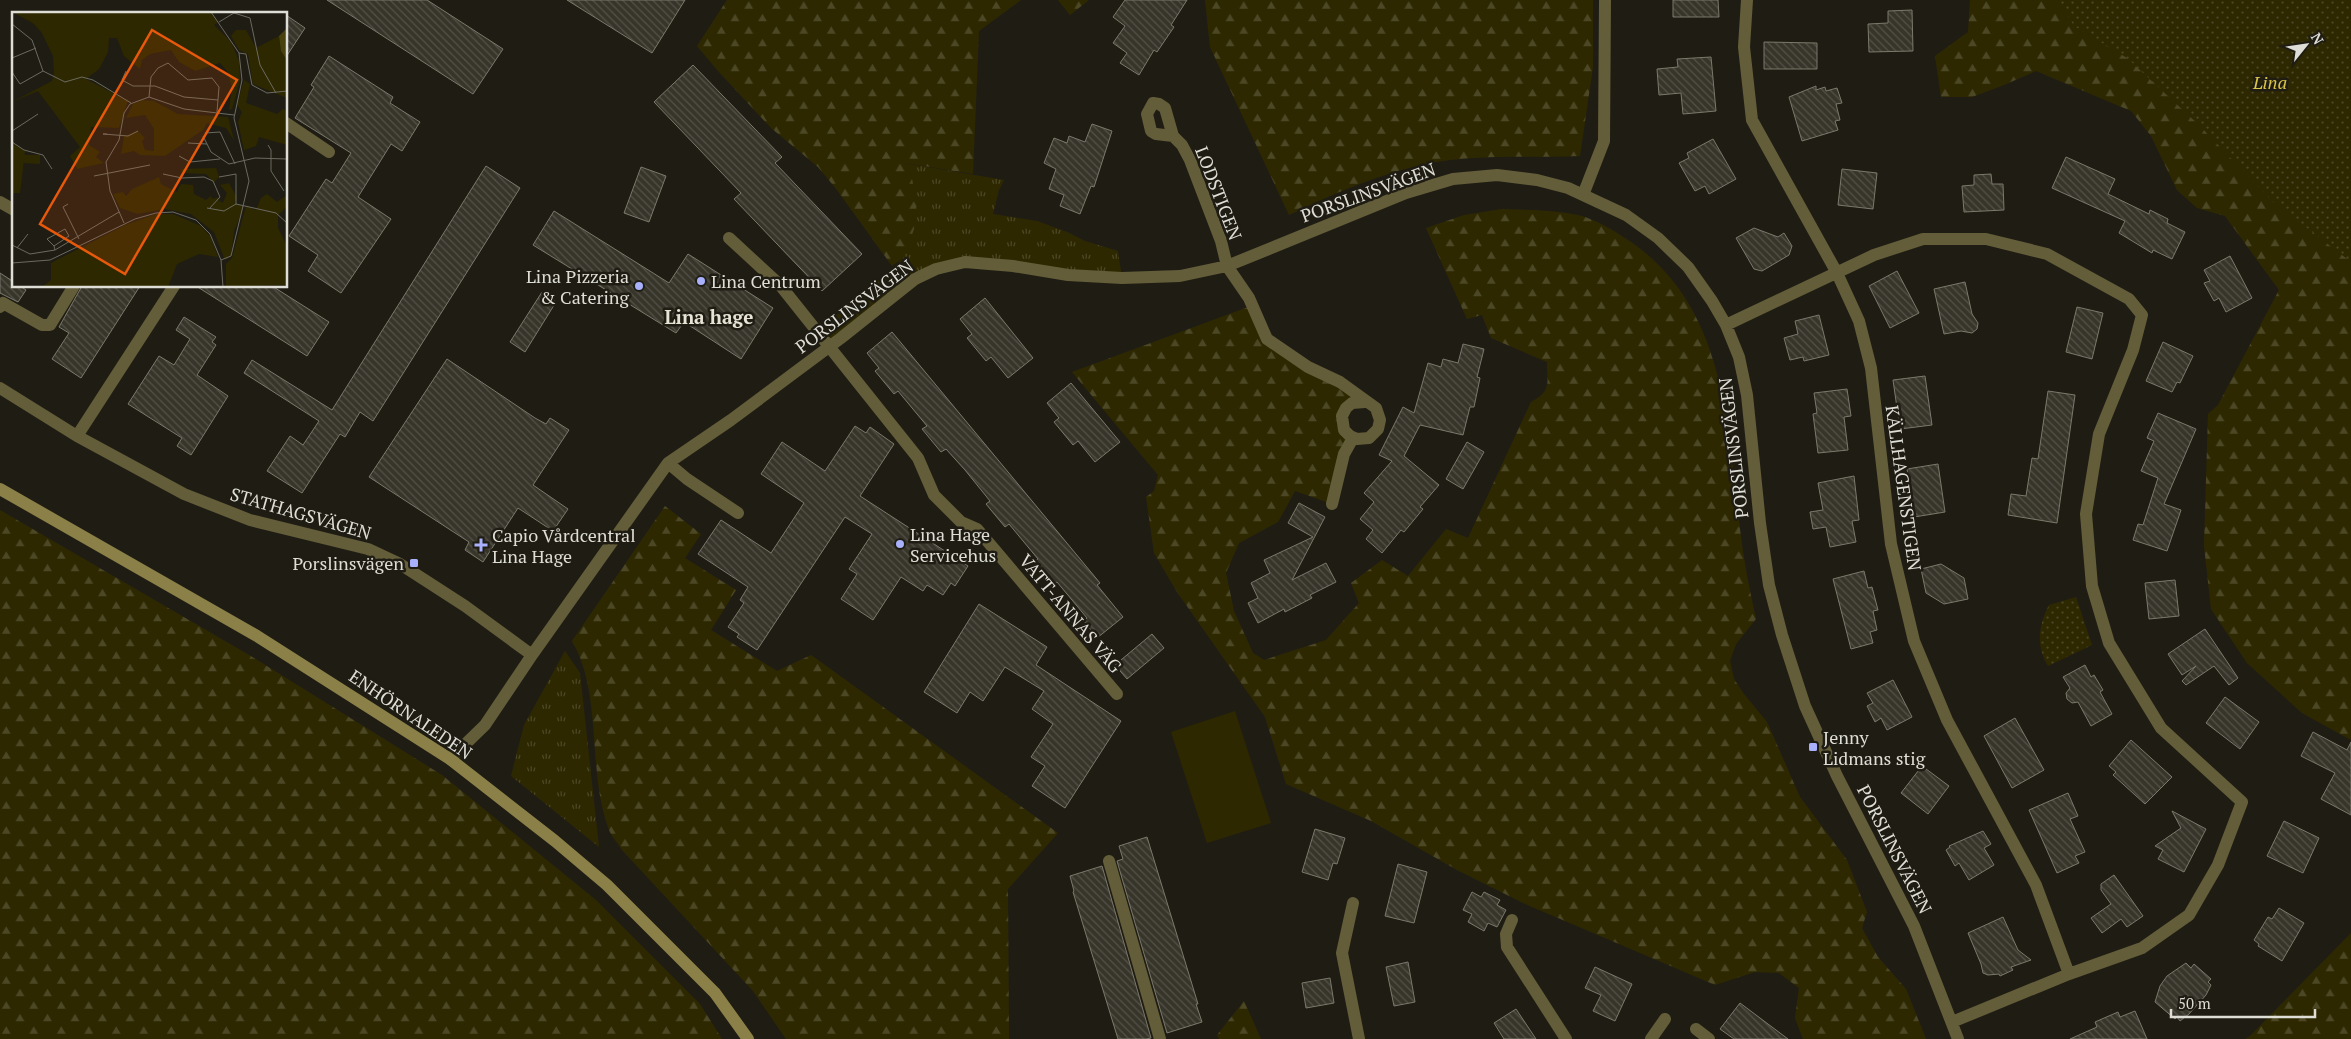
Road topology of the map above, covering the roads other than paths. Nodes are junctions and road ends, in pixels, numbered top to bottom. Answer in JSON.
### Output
{"nodes":[{"id":1,"x":1605,"y":0,"type":"edge"},
{"id":2,"x":1747,"y":0,"type":"edge"},
{"id":3,"x":288,"y":124,"type":"edge"},
{"id":4,"x":1174,"y":136,"type":"dead end"},
{"id":5,"x":329,"y":152,"type":"dead end"},
{"id":6,"x":1583,"y":195,"type":"junction"},
{"id":7,"x":0,"y":202,"type":"edge"},
{"id":8,"x":12,"y":209,"type":"edge"},
{"id":9,"x":729,"y":238,"type":"dead end"},
{"id":10,"x":1227,"y":266,"type":"junction"},
{"id":11,"x":1836,"y":272,"type":"junction"},
{"id":12,"x":73,"y":288,"type":"edge"},
{"id":13,"x":173,"y":288,"type":"edge"},
{"id":14,"x":0,"y":307,"type":"edge"},
{"id":15,"x":1726,"y":325,"type":"junction"},
{"id":16,"x":829,"y":347,"type":"junction"},
{"id":17,"x":0,"y":388,"type":"edge"},
{"id":18,"x":1365,"y":402,"type":"junction"},
{"id":19,"x":77,"y":436,"type":"junction"},
{"id":20,"x":1353,"y":438,"type":"junction"},
{"id":21,"x":668,"y":463,"type":"junction"},
{"id":22,"x":0,"y":489,"type":"edge"},
{"id":23,"x":1332,"y":504,"type":"dead end"},
{"id":24,"x":738,"y":513,"type":"dead end"},
{"id":25,"x":532,"y":655,"type":"junction"},
{"id":26,"x":1117,"y":694,"type":"dead end"},
{"id":27,"x":450,"y":759,"type":"junction"},
{"id":28,"x":1109,"y":861,"type":"dead end"},
{"id":29,"x":1353,"y":903,"type":"dead end"},
{"id":30,"x":1512,"y":920,"type":"dead end"},
{"id":31,"x":2068,"y":974,"type":"junction"},
{"id":32,"x":1665,"y":1019,"type":"dead end"},
{"id":33,"x":1952,"y":1022,"type":"junction"},
{"id":34,"x":1696,"y":1029,"type":"dead end"},
{"id":35,"x":748,"y":1039,"type":"edge"},
{"id":36,"x":1160,"y":1039,"type":"edge"},
{"id":37,"x":1359,"y":1039,"type":"edge"},
{"id":38,"x":1566,"y":1039,"type":"edge"},
{"id":39,"x":1651,"y":1039,"type":"edge"},
{"id":40,"x":1709,"y":1039,"type":"edge"},
{"id":41,"x":1958,"y":1039,"type":"edge"}],
"edges":[{"from":1,"to":6,"type":"street"},
{"from":2,"to":11,"type":"street","name":"KÄLLHAGENSTIGEN"},
{"from":3,"to":5,"type":"street"},
{"from":4,"to":10,"type":"street","name":"LODSTIGEN"},
{"from":6,"to":10,"type":"street","name":"PORSLINSVÄGEN"},
{"from":6,"to":15,"type":"street","name":"PORSLINSVÄGEN"},
{"from":7,"to":8,"type":"street"},
{"from":9,"to":16,"type":"street","name":"VATT-ANNAS VÄG"},
{"from":10,"to":16,"type":"street","name":"PORSLINSVÄGEN"},
{"from":10,"to":18,"type":"street","name":"LODSTIGEN"},
{"from":11,"to":15,"type":"street"},
{"from":11,"to":31,"type":"street","name":"KÄLLHAGENSTIGEN"},
{"from":11,"to":31,"type":"street"},
{"from":12,"to":14,"type":"street"},
{"from":13,"to":19,"type":"street"},
{"from":15,"to":33,"type":"street","name":"PORSLINSVÄGEN"},
{"from":16,"to":21,"type":"street","name":"PORSLINSVÄGEN"},
{"from":16,"to":26,"type":"street","name":"VATT-ANNAS VÄG"},
{"from":17,"to":19,"type":"street","name":"STATHAGSVÄGEN"},
{"from":18,"to":20,"type":"street"},
{"from":18,"to":20,"type":"street"},
{"from":19,"to":25,"type":"street","name":"STATHAGSVÄGEN"},
{"from":20,"to":23,"type":"street"},
{"from":21,"to":24,"type":"street"},
{"from":21,"to":25,"type":"street","name":"PORSLINSVÄGEN"},
{"from":22,"to":27,"type":"street","name":"ENHÖRNALEDEN"},
{"from":25,"to":27,"type":"street","name":"PORSLINSVÄGEN"},
{"from":27,"to":35,"type":"street","name":"ENHÖRNALEDEN"},
{"from":28,"to":36,"type":"street"},
{"from":29,"to":37,"type":"street"},
{"from":30,"to":38,"type":"street"},
{"from":31,"to":33,"type":"street"},
{"from":32,"to":39,"type":"street"},
{"from":33,"to":41,"type":"street","name":"PORSLINSVÄGEN"},
{"from":34,"to":40,"type":"street"}]}
